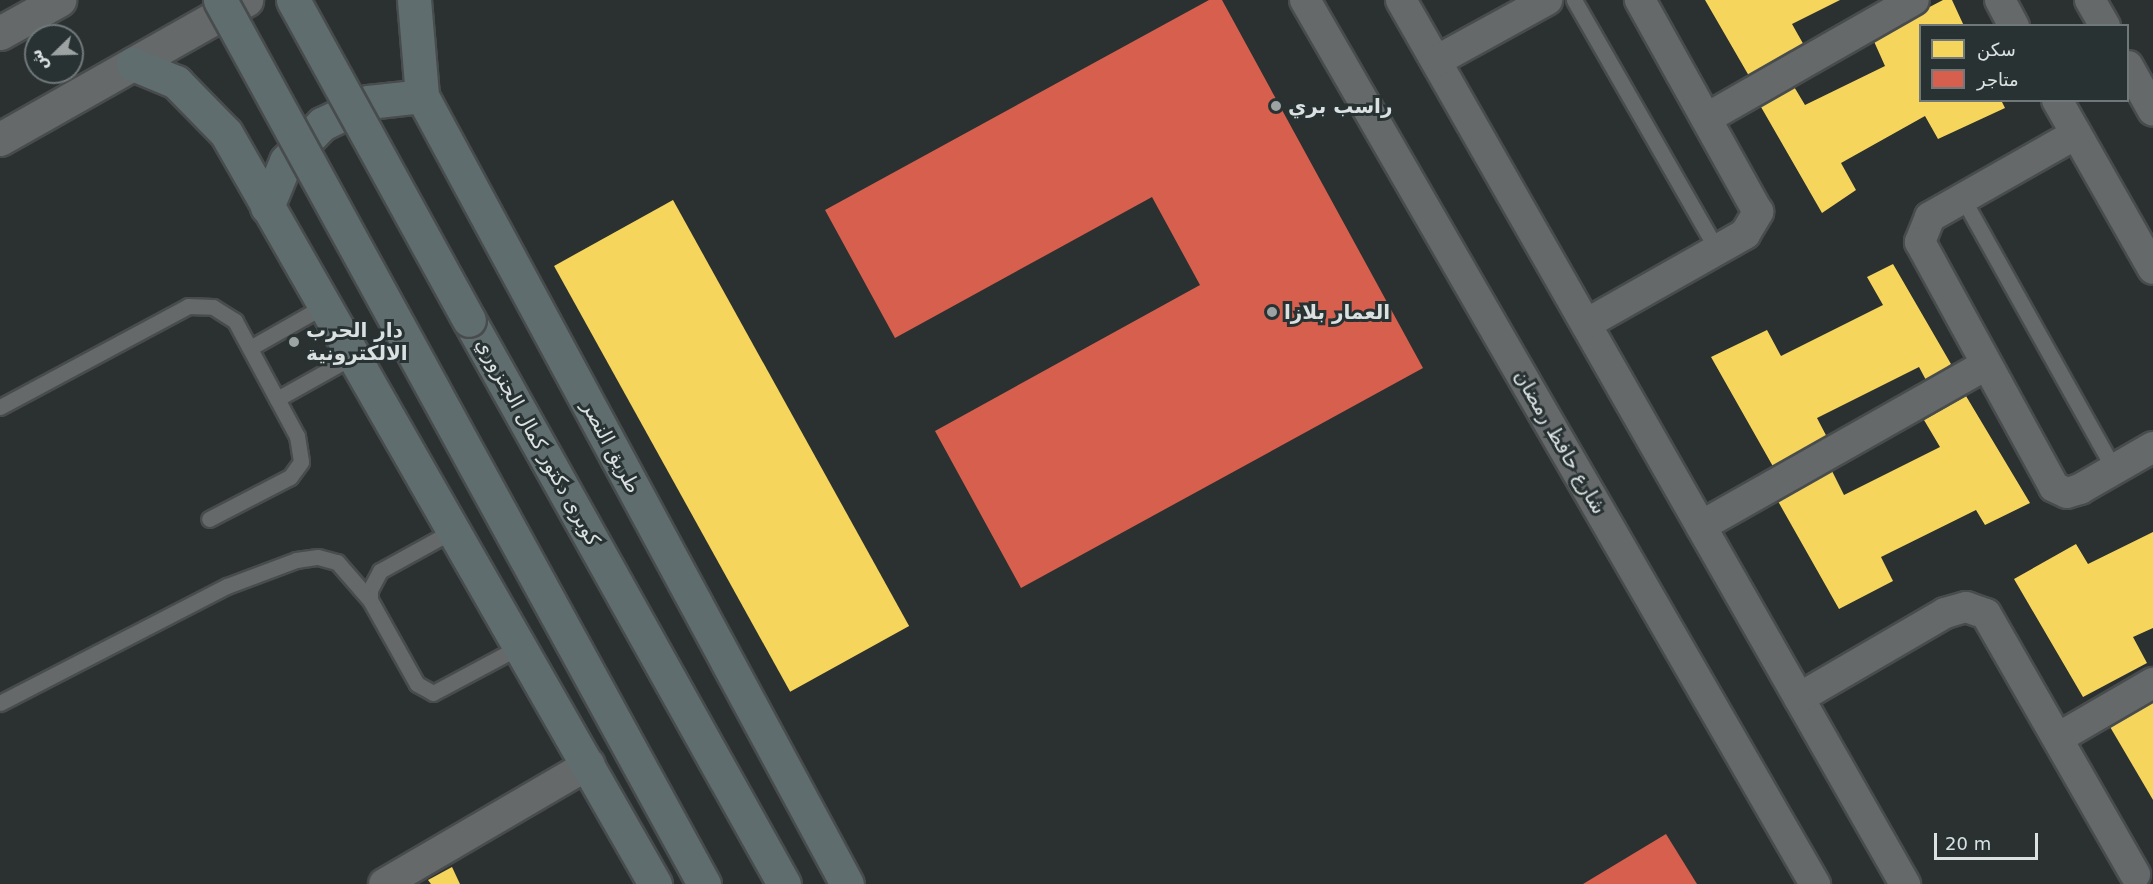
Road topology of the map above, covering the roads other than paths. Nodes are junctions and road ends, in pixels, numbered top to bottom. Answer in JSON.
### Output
{"nodes":[{"id":1,"x":59,"y":0,"type":"edge"},
{"id":2,"x":219,"y":0,"type":"edge"},
{"id":3,"x":246,"y":0,"type":"edge"},
{"id":4,"x":293,"y":0,"type":"edge"},
{"id":5,"x":414,"y":0,"type":"edge"},
{"id":6,"x":1305,"y":0,"type":"edge"},
{"id":7,"x":1401,"y":0,"type":"edge"},
{"id":8,"x":1547,"y":0,"type":"edge"},
{"id":9,"x":1574,"y":0,"type":"edge"},
{"id":10,"x":1640,"y":0,"type":"edge"},
{"id":11,"x":1914,"y":0,"type":"edge"},
{"id":12,"x":2000,"y":0,"type":"edge"},
{"id":13,"x":2090,"y":0,"type":"edge"},
{"id":14,"x":2013,"y":24,"type":"edge"},
{"id":15,"x":2104,"y":24,"type":"edge"},
{"id":16,"x":0,"y":33,"type":"edge"},
{"id":17,"x":1436,"y":61,"type":"junction"},
{"id":18,"x":133,"y":64,"type":"junction"},
{"id":19,"x":2129,"y":69,"type":"edge"},
{"id":20,"x":422,"y":96,"type":"junction"},
{"id":21,"x":2058,"y":102,"type":"edge"},
{"id":22,"x":2153,"y":111,"type":"edge"},
{"id":23,"x":1707,"y":118,"type":"junction"},
{"id":24,"x":2076,"y":134,"type":"junction"},
{"id":25,"x":0,"y":139,"type":"edge"},
{"id":26,"x":1963,"y":199,"type":"junction"},
{"id":27,"x":267,"y":207,"type":"junction"},
{"id":28,"x":1717,"y":250,"type":"junction"},
{"id":29,"x":2153,"y":269,"type":"edge"},
{"id":30,"x":324,"y":306,"type":"junction"},
{"id":31,"x":1586,"y":324,"type":"junction"},
{"id":32,"x":249,"y":348,"type":"junction"},
{"id":33,"x":354,"y":356,"type":"junction"},
{"id":34,"x":1986,"y":365,"type":"junction"},
{"id":35,"x":277,"y":399,"type":"junction"},
{"id":36,"x":0,"y":407,"type":"edge"},
{"id":37,"x":2153,"y":447,"type":"edge"},
{"id":38,"x":2114,"y":469,"type":"junction"},
{"id":39,"x":209,"y":519,"type":"dead end"},
{"id":40,"x":1701,"y":526,"type":"junction"},
{"id":41,"x":456,"y":528,"type":"junction"},
{"id":42,"x":370,"y":600,"type":"junction"},
{"id":43,"x":523,"y":645,"type":"junction"},
{"id":44,"x":2153,"y":683,"type":"edge"},
{"id":45,"x":1799,"y":698,"type":"junction"},
{"id":46,"x":0,"y":703,"type":"edge"},
{"id":47,"x":2058,"y":738,"type":"junction"},
{"id":48,"x":590,"y":764,"type":"junction"},
{"id":49,"x":2135,"y":874,"type":"edge"},
{"id":50,"x":384,"y":884,"type":"edge"},
{"id":51,"x":655,"y":884,"type":"edge"},
{"id":52,"x":704,"y":884,"type":"edge"},
{"id":53,"x":784,"y":884,"type":"edge"},
{"id":54,"x":847,"y":884,"type":"edge"},
{"id":55,"x":1815,"y":884,"type":"edge"},
{"id":56,"x":1905,"y":884,"type":"edge"}],
"edges":[{"from":1,"to":16,"type":"street"},
{"from":2,"to":52,"type":"highway","bridge":true},
{"from":3,"to":18,"type":"street"},
{"from":4,"to":53,"type":"highway","name":"كوبرى دكتور كمال الجنزوري","bridge":true},
{"from":5,"to":20,"type":"highway","name":"طريق النصر"},
{"from":6,"to":55,"type":"street","name":"شارع حافظ رمضان"},
{"from":7,"to":17,"type":"street"},
{"from":8,"to":17,"type":"street"},
{"from":9,"to":28,"type":"lane"},
{"from":10,"to":23,"type":"street"},
{"from":11,"to":23,"type":"street"},
{"from":12,"to":14,"type":"street"},
{"from":13,"to":15,"type":"street"},
{"from":17,"to":31,"type":"street"},
{"from":18,"to":25,"type":"street"},
{"from":18,"to":27,"type":"highway"},
{"from":19,"to":22,"type":"street"},
{"from":20,"to":27,"type":"highway"},
{"from":20,"to":54,"type":"highway","name":"طريق النصر"},
{"from":21,"to":24,"type":"street"},
{"from":23,"to":28,"type":"street"},
{"from":24,"to":26,"type":"street"},
{"from":24,"to":29,"type":"street"},
{"from":26,"to":34,"type":"street"},
{"from":26,"to":38,"type":"lane"},
{"from":27,"to":30,"type":"highway"},
{"from":28,"to":31,"type":"street"},
{"from":30,"to":32,"type":"lane"},
{"from":30,"to":33,"type":"highway"},
{"from":31,"to":40,"type":"street"},
{"from":32,"to":35,"type":"lane"},
{"from":32,"to":36,"type":"lane"},
{"from":33,"to":35,"type":"lane"},
{"from":33,"to":41,"type":"highway"},
{"from":34,"to":38,"type":"street"},
{"from":34,"to":40,"type":"street"},
{"from":35,"to":39,"type":"lane"},
{"from":37,"to":38,"type":"street"},
{"from":40,"to":45,"type":"street"},
{"from":41,"to":42,"type":"lane"},
{"from":41,"to":43,"type":"highway"},
{"from":42,"to":43,"type":"lane"},
{"from":42,"to":46,"type":"lane"},
{"from":43,"to":48,"type":"highway"},
{"from":44,"to":47,"type":"street"},
{"from":45,"to":47,"type":"street"},
{"from":45,"to":56,"type":"street"},
{"from":47,"to":49,"type":"street"},
{"from":48,"to":50,"type":"street"},
{"from":48,"to":51,"type":"highway"}]}
